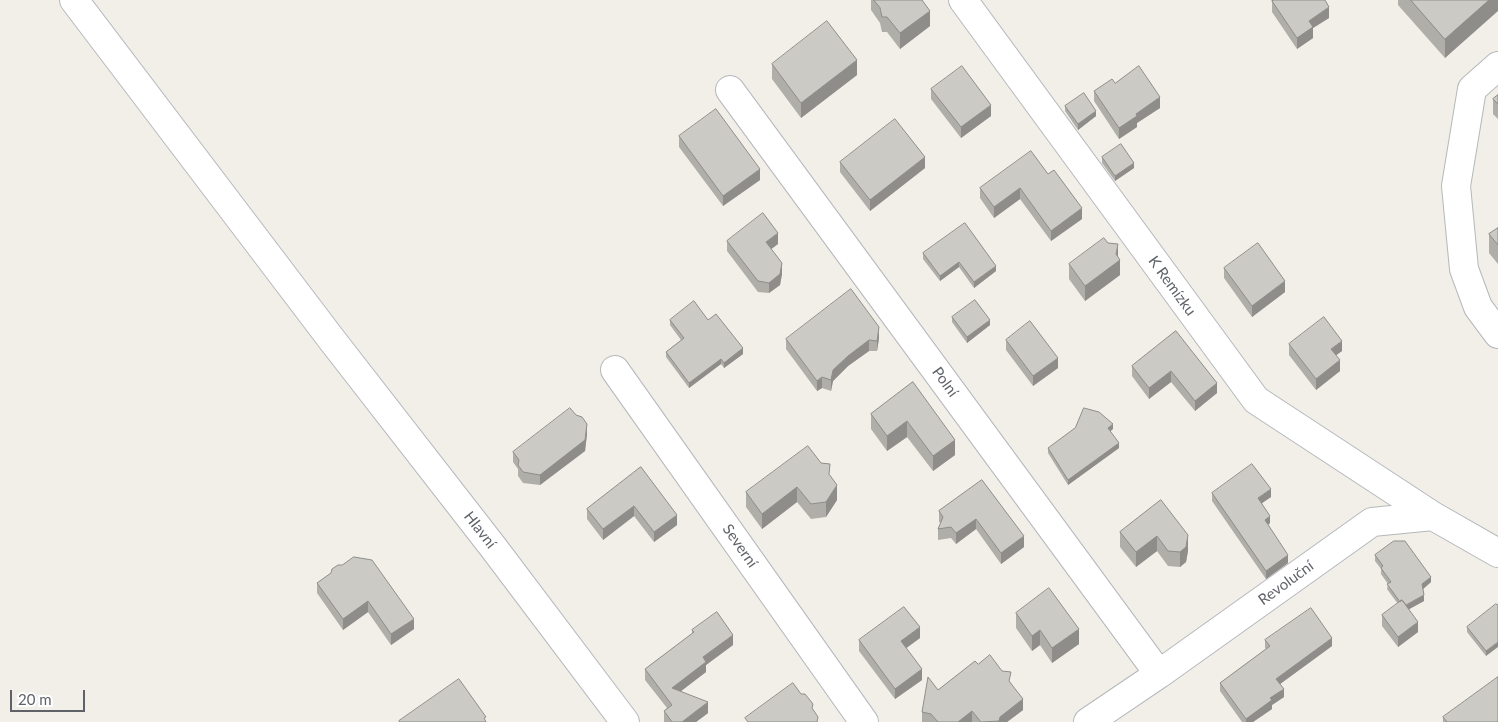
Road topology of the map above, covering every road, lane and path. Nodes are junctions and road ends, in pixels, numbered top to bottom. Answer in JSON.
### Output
{"nodes":[{"id":1,"x":74,"y":0,"type":"edge"},
{"id":2,"x":963,"y":0,"type":"edge"},
{"id":3,"x":1498,"y":66,"type":"edge"},
{"id":4,"x":730,"y":90,"type":"dead end"},
{"id":5,"x":1498,"y":334,"type":"edge"},
{"id":6,"x":615,"y":370,"type":"dead end"},
{"id":7,"x":1433,"y":516,"type":"junction"},
{"id":8,"x":1498,"y":553,"type":"edge"},
{"id":9,"x":1160,"y":674,"type":"junction"},
{"id":10,"x":625,"y":722,"type":"edge"},
{"id":11,"x":864,"y":722,"type":"edge"},
{"id":12,"x":1088,"y":722,"type":"edge"}],
"edges":[{"from":1,"to":10,"type":"street","name":"Hlavní"},
{"from":2,"to":7,"type":"street","name":"K Remízku"},
{"from":3,"to":5,"type":"street"},
{"from":4,"to":9,"type":"street","name":"Polní"},
{"from":6,"to":11,"type":"street","name":"Severní"},
{"from":7,"to":8,"type":"street"},
{"from":7,"to":9,"type":"street","name":"Revoluční"},
{"from":9,"to":12,"type":"street","name":"Revoluční"}]}
